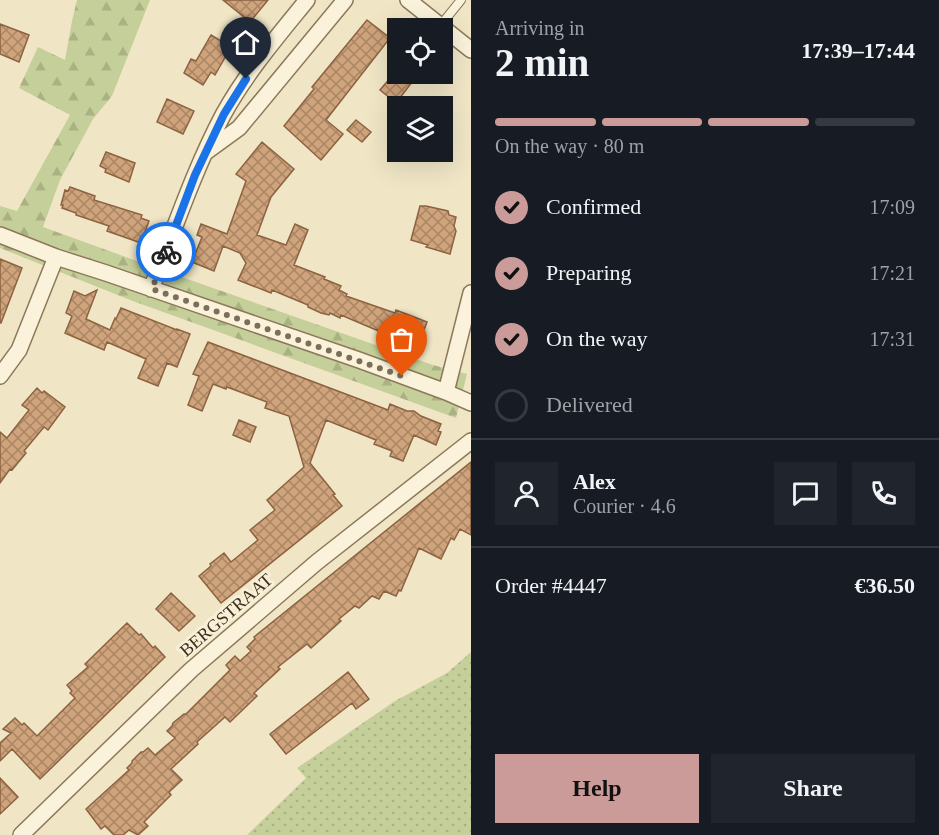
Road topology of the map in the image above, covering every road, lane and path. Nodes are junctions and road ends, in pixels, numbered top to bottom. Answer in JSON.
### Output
{"nodes":[{"id":1,"x":307,"y":0,"type":"edge"},
{"id":2,"x":345,"y":0,"type":"edge"},
{"id":3,"x":408,"y":0,"type":"edge"},
{"id":4,"x":461,"y":0,"type":"edge"},
{"id":5,"x":430,"y":18,"type":"edge"},
{"id":6,"x":446,"y":18,"type":"edge"},
{"id":7,"x":453,"y":36,"type":"edge"},
{"id":8,"x":471,"y":50,"type":"edge"},
{"id":9,"x":206,"y":153,"type":"junction"},
{"id":10,"x":0,"y":235,"type":"edge"},
{"id":11,"x":56,"y":257,"type":"junction"},
{"id":12,"x":152,"y":289,"type":"junction"},
{"id":13,"x":471,"y":293,"type":"edge"},
{"id":14,"x":0,"y":376,"type":"edge"},
{"id":15,"x":446,"y":392,"type":"junction"},
{"id":16,"x":471,"y":403,"type":"edge"},
{"id":17,"x":471,"y":441,"type":"edge"},
{"id":18,"x":21,"y":835,"type":"edge"}],
"edges":[{"from":1,"to":9,"type":"street"},
{"from":2,"to":9,"type":"street"},
{"from":3,"to":5,"type":"street"},
{"from":4,"to":6,"type":"lane"},
{"from":7,"to":8,"type":"street"},
{"from":9,"to":12,"type":"street"},
{"from":10,"to":11,"type":"street"},
{"from":11,"to":12,"type":"street"},
{"from":11,"to":14,"type":"street"},
{"from":12,"to":15,"type":"street"},
{"from":13,"to":15,"type":"street"},
{"from":15,"to":16,"type":"street"},
{"from":17,"to":18,"type":"street","name":"BERGSTRAAT"}]}
